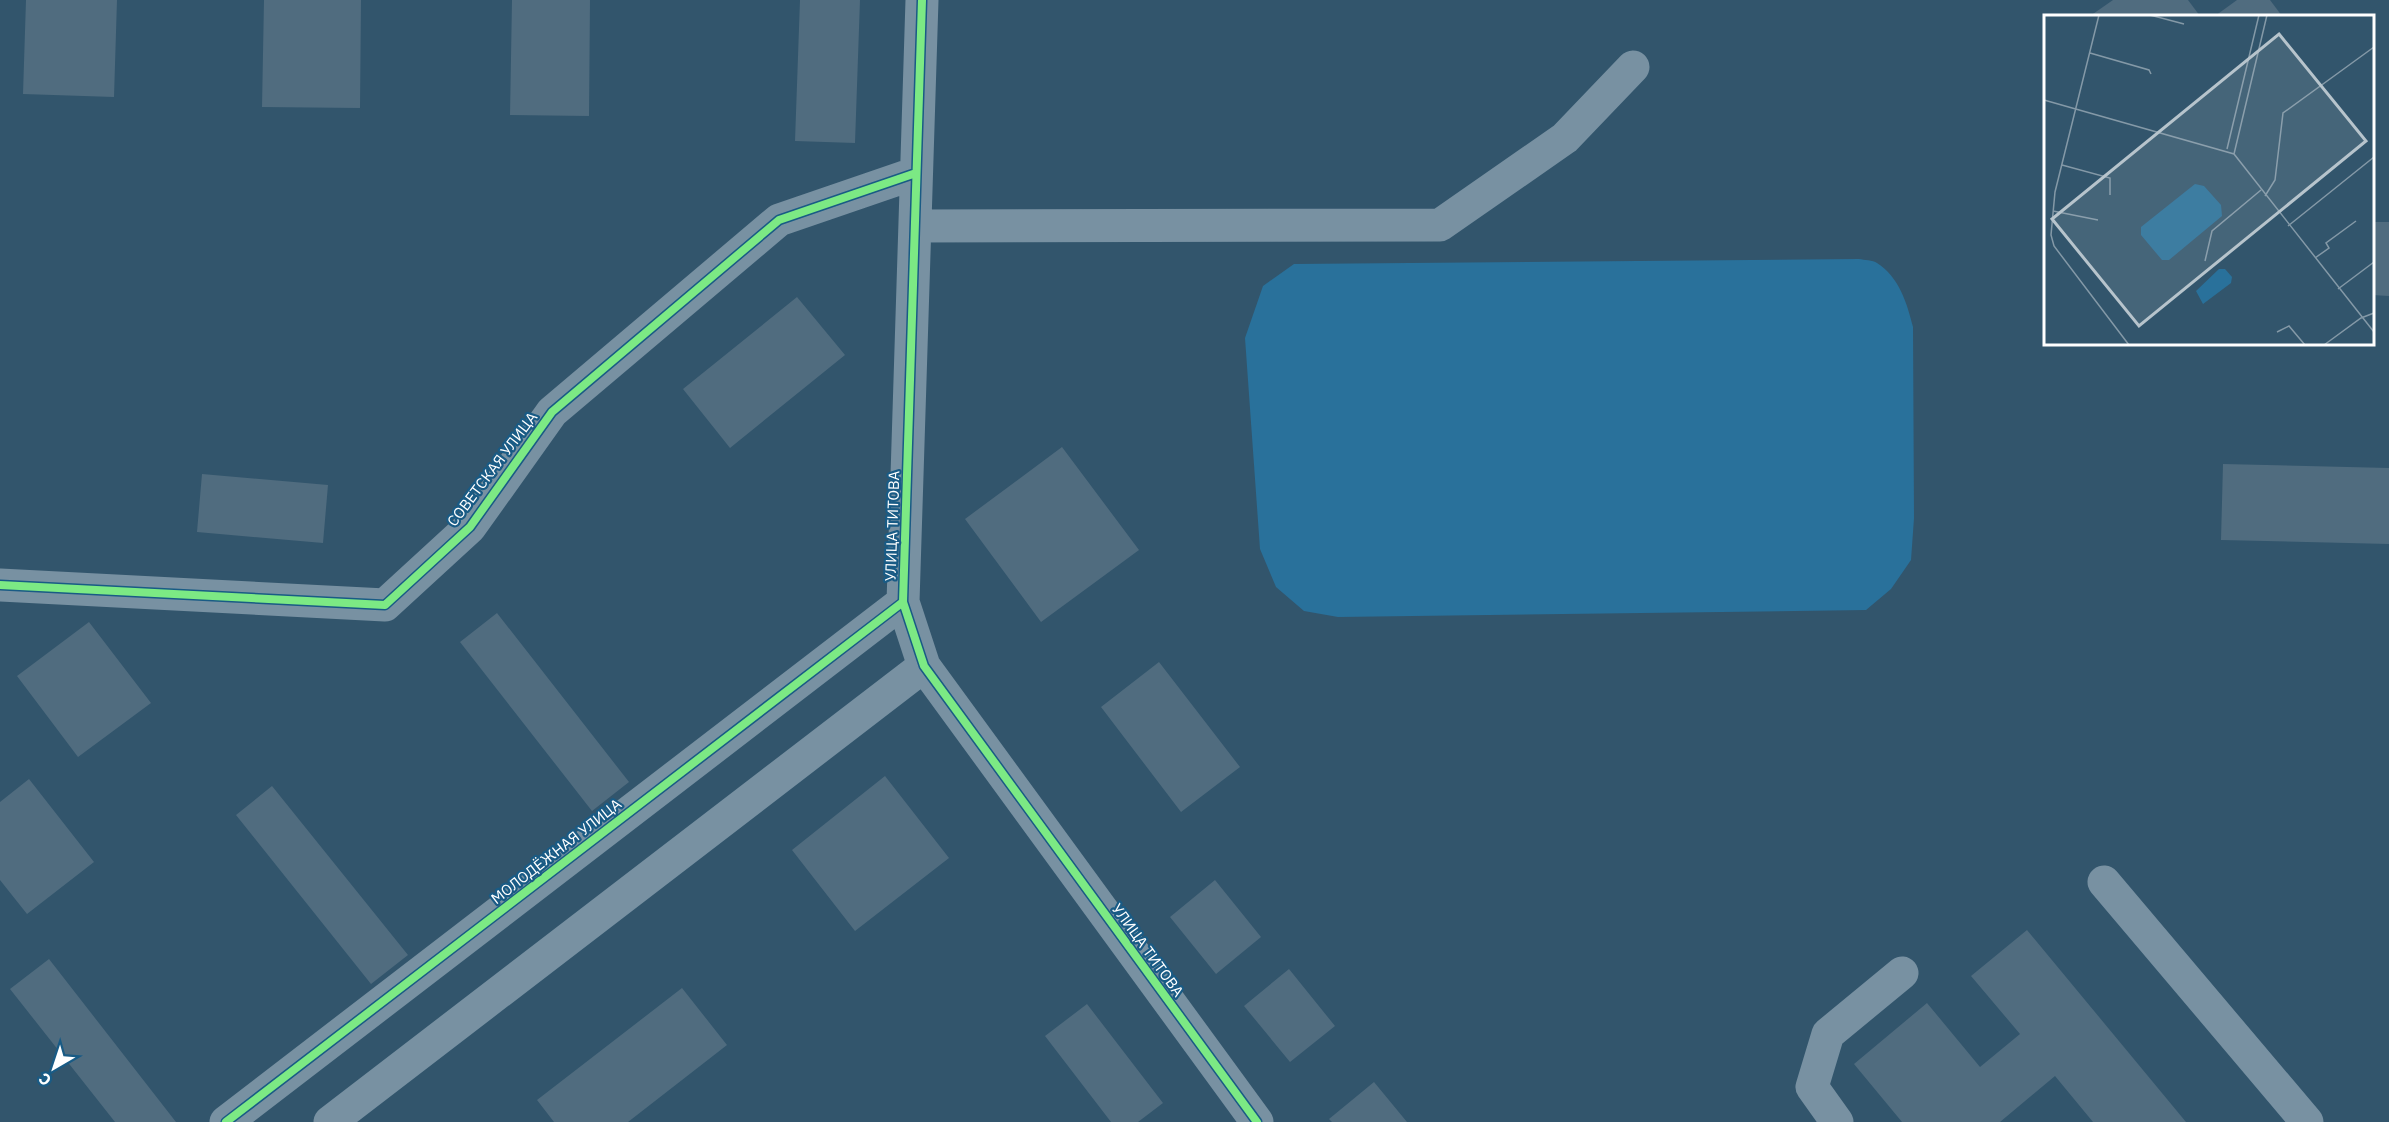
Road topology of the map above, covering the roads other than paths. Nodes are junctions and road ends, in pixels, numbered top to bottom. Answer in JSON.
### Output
{"nodes":[{"id":1,"x":922,"y":0,"type":"edge"},
{"id":2,"x":1633,"y":67,"type":"dead end"},
{"id":3,"x":916,"y":172,"type":"junction"},
{"id":4,"x":915,"y":226,"type":"junction"},
{"id":5,"x":0,"y":585,"type":"edge"},
{"id":6,"x":903,"y":602,"type":"junction"},
{"id":7,"x":924,"y":666,"type":"junction"},
{"id":8,"x":2104,"y":882,"type":"dead end"},
{"id":9,"x":1902,"y":973,"type":"dead end"},
{"id":10,"x":226,"y":1122,"type":"edge"},
{"id":11,"x":330,"y":1122,"type":"edge"},
{"id":12,"x":1257,"y":1122,"type":"edge"},
{"id":13,"x":1837,"y":1122,"type":"edge"},
{"id":14,"x":2307,"y":1122,"type":"edge"}],
"edges":[{"from":1,"to":3,"type":"street","name":"УЛИЦА ТИТОВА"},
{"from":2,"to":4,"type":"street"},
{"from":3,"to":4,"type":"street","name":"УЛИЦА ТИТОВА"},
{"from":3,"to":5,"type":"street","name":"СОВЕТСКАЯ УЛИЦА"},
{"from":4,"to":6,"type":"street","name":"УЛИЦА ТИТОВА"},
{"from":6,"to":7,"type":"street","name":"УЛИЦА ТИТОВА"},
{"from":6,"to":10,"type":"street","name":"МОЛОДЁЖНАЯ УЛИЦА"},
{"from":7,"to":11,"type":"street"},
{"from":7,"to":12,"type":"street","name":"УЛИЦА ТИТОВА"},
{"from":8,"to":14,"type":"street"},
{"from":9,"to":13,"type":"street"}]}
